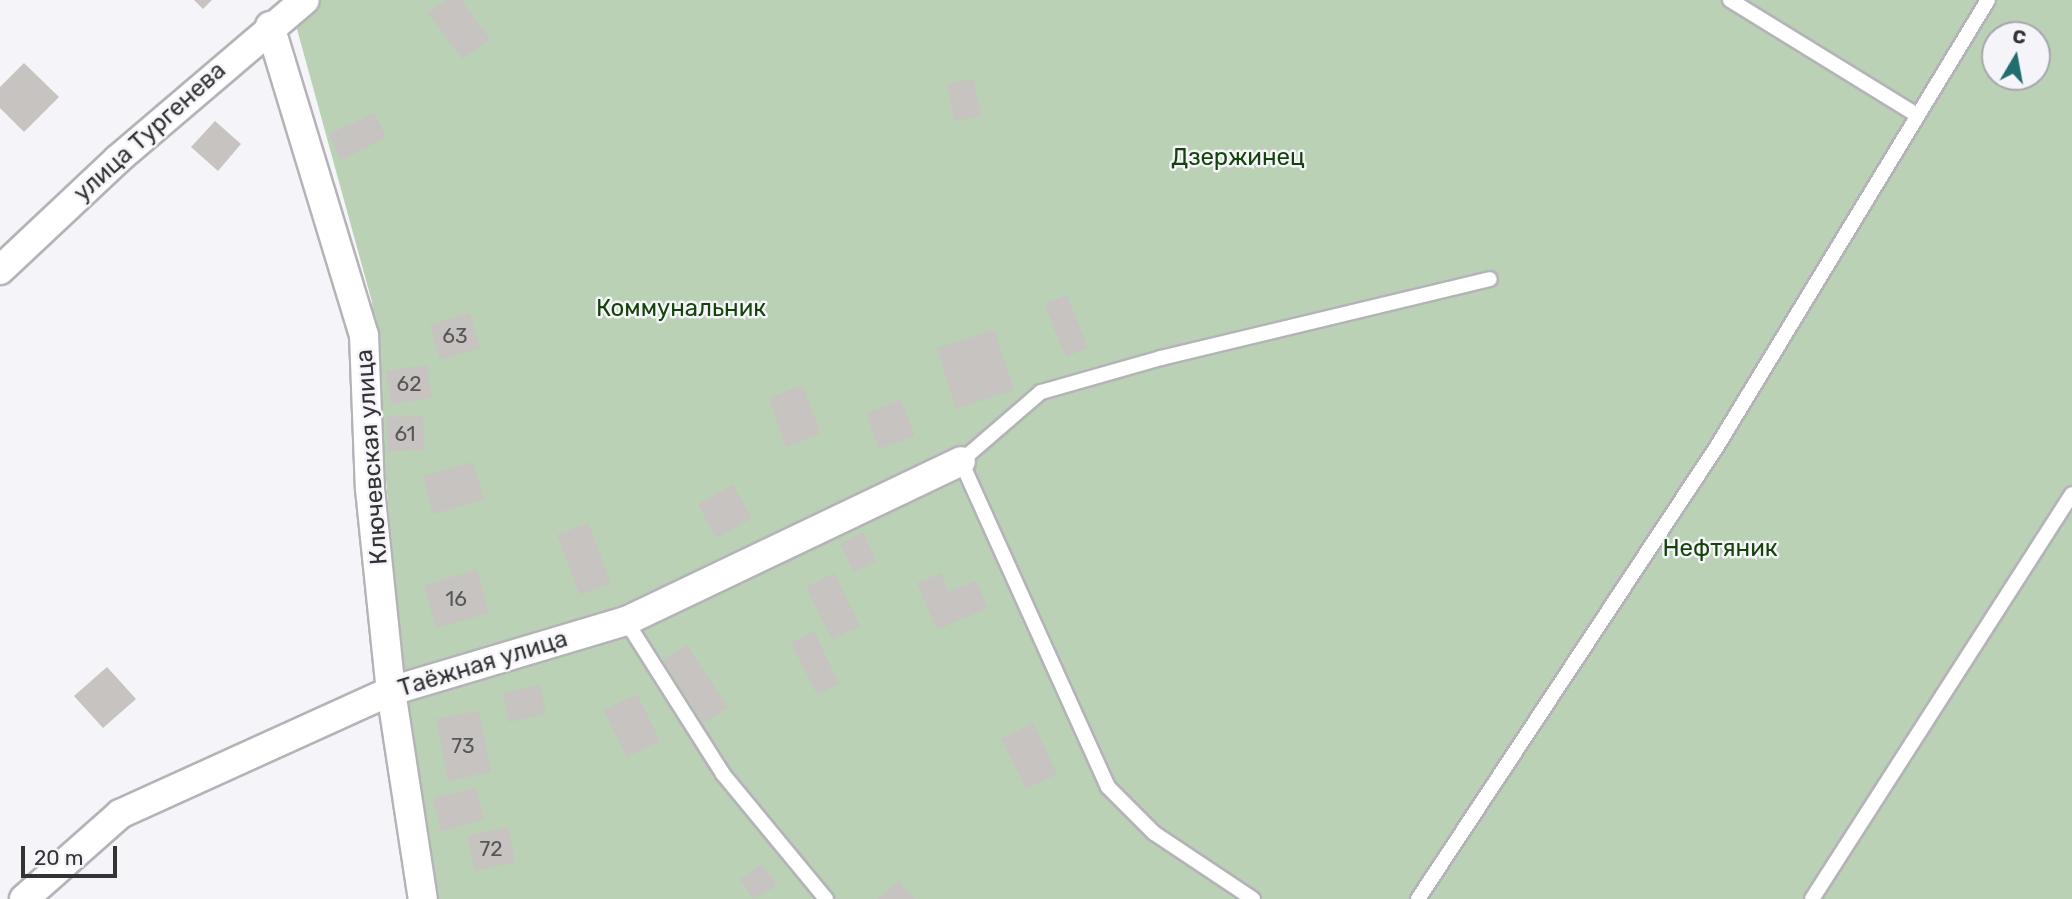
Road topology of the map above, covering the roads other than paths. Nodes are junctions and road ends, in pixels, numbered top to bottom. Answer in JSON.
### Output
{"nodes":[{"id":1,"x":305,"y":0,"type":"edge"},
{"id":2,"x":1730,"y":0,"type":"edge"},
{"id":3,"x":1988,"y":0,"type":"edge"},
{"id":4,"x":270,"y":26,"type":"junction"},
{"id":5,"x":1917,"y":115,"type":"junction"},
{"id":6,"x":0,"y":270,"type":"edge"},
{"id":7,"x":1490,"y":279,"type":"dead end"},
{"id":8,"x":961,"y":461,"type":"junction"},
{"id":9,"x":2072,"y":494,"type":"edge"},
{"id":10,"x":626,"y":621,"type":"junction"},
{"id":11,"x":391,"y":691,"type":"junction"},
{"id":12,"x":24,"y":899,"type":"edge"},
{"id":13,"x":424,"y":899,"type":"edge"},
{"id":14,"x":826,"y":899,"type":"edge"},
{"id":15,"x":1253,"y":899,"type":"edge"},
{"id":16,"x":1418,"y":899,"type":"edge"},
{"id":17,"x":1812,"y":899,"type":"edge"}],
"edges":[{"from":1,"to":4,"type":"street","name":"улица Тургенева"},
{"from":2,"to":5,"type":"lane"},
{"from":3,"to":5,"type":"lane"},
{"from":4,"to":6,"type":"street","name":"улица Тургенева"},
{"from":4,"to":11,"type":"street","name":"Ключевская улица"},
{"from":5,"to":16,"type":"lane"},
{"from":7,"to":8,"type":"lane"},
{"from":8,"to":10,"type":"street","name":"Таёжная улица"},
{"from":8,"to":15,"type":"lane"},
{"from":9,"to":17,"type":"lane"},
{"from":10,"to":11,"type":"street","name":"Таёжная улица"},
{"from":10,"to":14,"type":"lane"},
{"from":11,"to":12,"type":"street","name":"Таёжная улица"},
{"from":11,"to":13,"type":"street","name":"Ключевская улица"}]}
